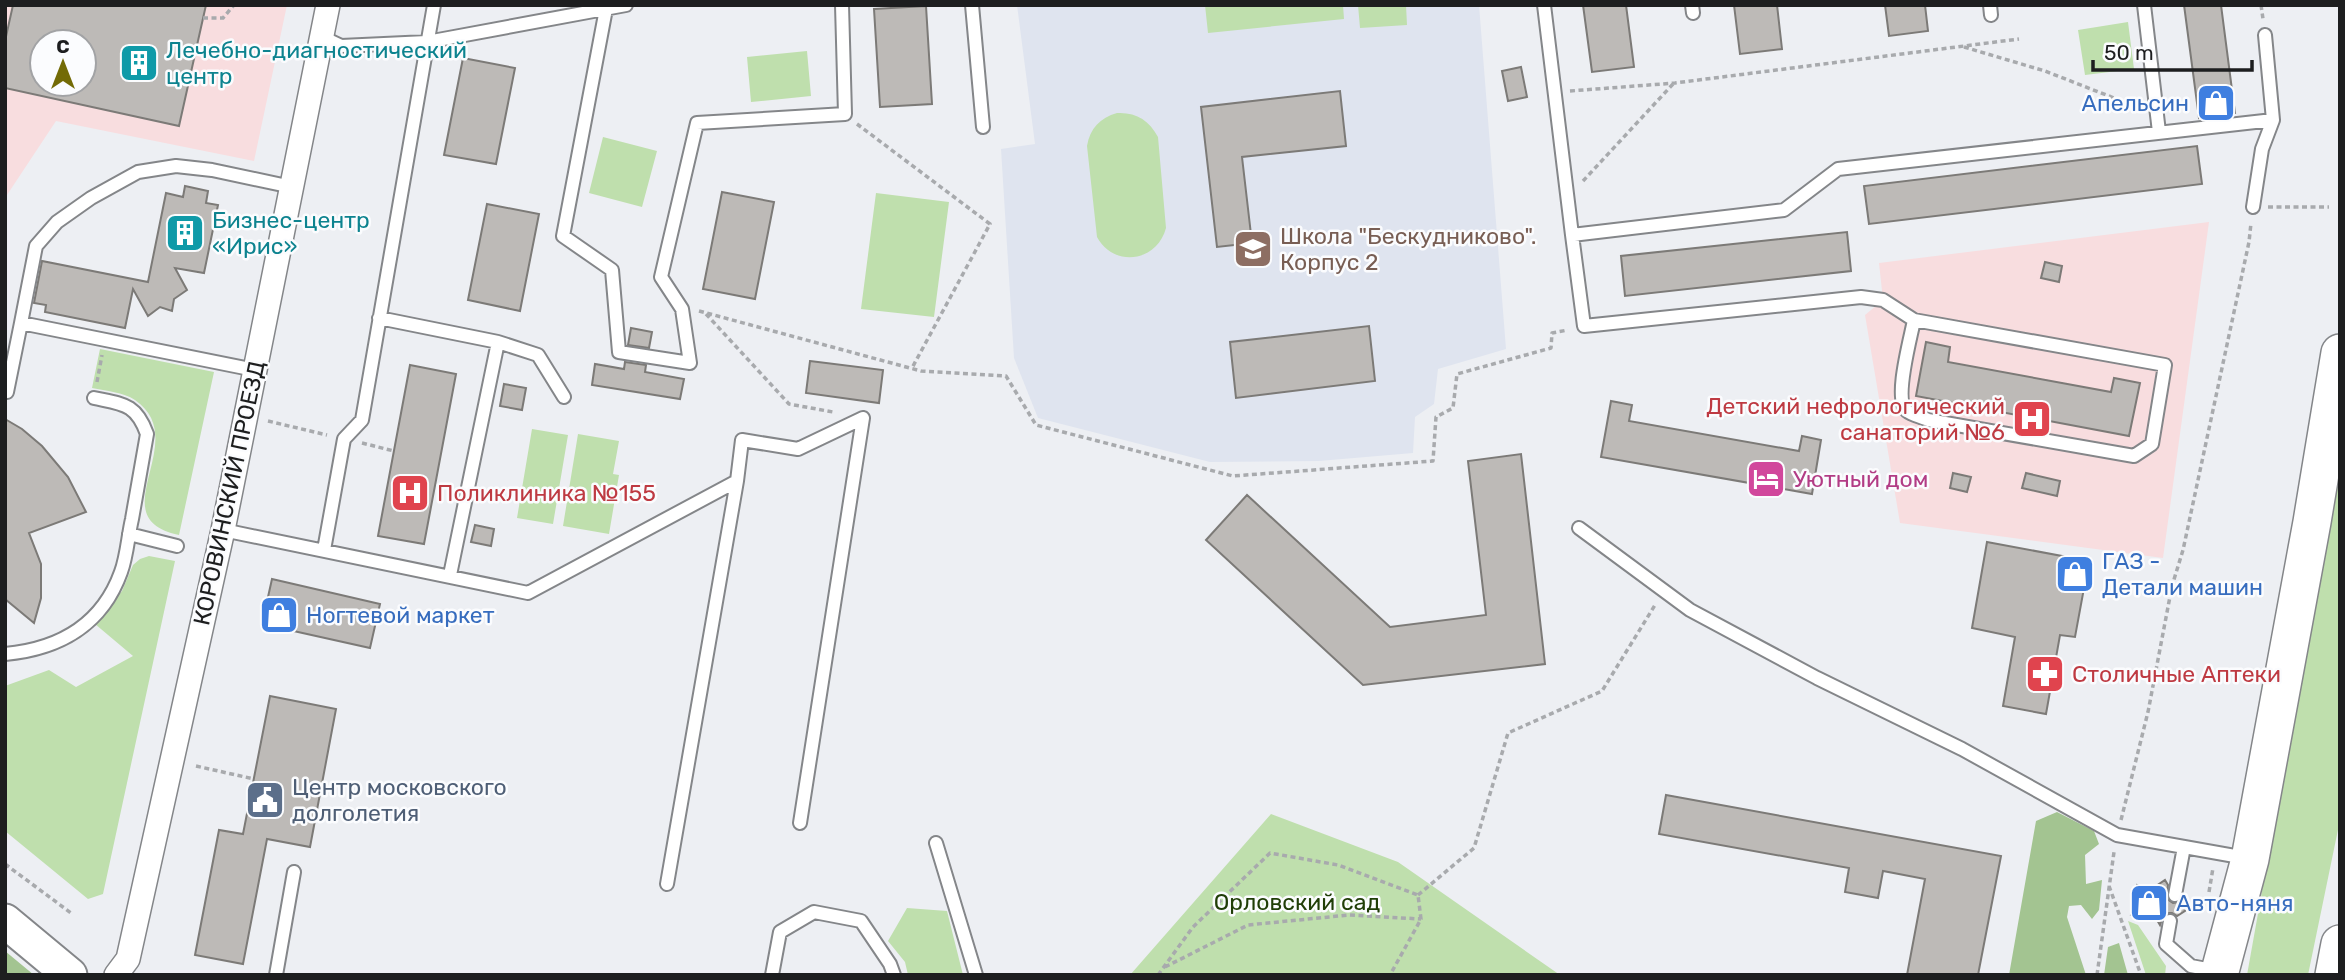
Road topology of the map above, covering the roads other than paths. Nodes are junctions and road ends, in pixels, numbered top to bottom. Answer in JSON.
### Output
{"nodes":[{"id":1,"x":328,"y":5,"type":"edge"},
{"id":2,"x":434,"y":5,"type":"edge"},
{"id":3,"x":626,"y":5,"type":"edge"},
{"id":4,"x":842,"y":5,"type":"edge"},
{"id":5,"x":972,"y":5,"type":"edge"},
{"id":6,"x":1544,"y":5,"type":"edge"},
{"id":7,"x":2144,"y":5,"type":"edge"},
{"id":8,"x":606,"y":9,"type":"junction"},
{"id":9,"x":2265,"y":35,"type":"dead end"},
{"id":10,"x":322,"y":37,"type":"junction"},
{"id":11,"x":427,"y":42,"type":"junction"},
{"id":12,"x":2273,"y":120,"type":"junction"},
{"id":13,"x":983,"y":127,"type":"dead end"},
{"id":14,"x":2159,"y":132,"type":"junction"},
{"id":15,"x":292,"y":187,"type":"junction"},
{"id":16,"x":2253,"y":207,"type":"road end"},
{"id":17,"x":1572,"y":235,"type":"junction"},
{"id":18,"x":379,"y":318,"type":"junction"},
{"id":19,"x":1914,"y":320,"type":"junction"},
{"id":20,"x":21,"y":323,"type":"junction"},
{"id":21,"x":498,"y":342,"type":"junction"},
{"id":22,"x":2340,"y":353,"type":"edge"},
{"id":23,"x":255,"y":370,"type":"junction"},
{"id":24,"x":5,"y":392,"type":"edge"},
{"id":25,"x":564,"y":397,"type":"dead end"},
{"id":26,"x":94,"y":398,"type":"road end"},
{"id":27,"x":737,"y":481,"type":"junction"},
{"id":28,"x":1579,"y":528,"type":"dead end"},
{"id":29,"x":223,"y":530,"type":"junction"},
{"id":30,"x":129,"y":534,"type":"junction"},
{"id":31,"x":177,"y":546,"type":"dead end"},
{"id":32,"x":324,"y":550,"type":"junction"},
{"id":33,"x":450,"y":575,"type":"junction"},
{"id":34,"x":5,"y":654,"type":"edge"},
{"id":35,"x":800,"y":823,"type":"dead end"},
{"id":36,"x":936,"y":843,"type":"dead end"},
{"id":37,"x":2184,"y":847,"type":"junction"},
{"id":38,"x":2250,"y":859,"type":"junction"},
{"id":39,"x":294,"y":873,"type":"dead end"},
{"id":40,"x":667,"y":884,"type":"dead end"},
{"id":41,"x":2175,"y":895,"type":"dead end"},
{"id":42,"x":5,"y":921,"type":"edge"},
{"id":43,"x":2170,"y":921,"type":"dead end"},
{"id":44,"x":2340,"y":944,"type":"edge"},
{"id":45,"x":2219,"y":973,"type":"edge"},
{"id":46,"x":70,"y":975,"type":"edge"},
{"id":47,"x":116,"y":975,"type":"edge"},
{"id":48,"x":276,"y":975,"type":"edge"},
{"id":49,"x":772,"y":975,"type":"edge"},
{"id":50,"x":894,"y":975,"type":"edge"},
{"id":51,"x":976,"y":975,"type":"edge"},
{"id":52,"x":2334,"y":975,"type":"edge"}],
"edges":[{"from":1,"to":10,"type":"street","name":"КОРОВИНСКИЙ ПРОЕЗД"},
{"from":2,"to":11,"type":"lane"},
{"from":3,"to":8,"type":"lane"},
{"from":4,"to":8,"type":"lane"},
{"from":5,"to":13,"type":"lane"},
{"from":6,"to":17,"type":"lane"},
{"from":7,"to":14,"type":"lane"},
{"from":8,"to":11,"type":"lane"},
{"from":9,"to":12,"type":"lane"},
{"from":10,"to":11,"type":"lane"},
{"from":10,"to":15,"type":"street","name":"КОРОВИНСКИЙ ПРОЕЗД"},
{"from":11,"to":18,"type":"lane"},
{"from":12,"to":14,"type":"lane"},
{"from":12,"to":16,"type":"lane"},
{"from":14,"to":17,"type":"lane"},
{"from":15,"to":20,"type":"lane"},
{"from":15,"to":23,"type":"street","name":"КОРОВИНСКИЙ ПРОЕЗД"},
{"from":17,"to":19,"type":"lane"},
{"from":18,"to":21,"type":"lane"},
{"from":18,"to":32,"type":"lane"},
{"from":19,"to":19,"type":"lane"},
{"from":20,"to":23,"type":"lane"},
{"from":20,"to":24,"type":"lane"},
{"from":21,"to":25,"type":"lane"},
{"from":21,"to":33,"type":"lane"},
{"from":22,"to":38,"type":"main road"},
{"from":23,"to":29,"type":"street","name":"КОРОВИНСКИЙ ПРОЕЗД"},
{"from":26,"to":30,"type":"lane"},
{"from":27,"to":33,"type":"lane"},
{"from":27,"to":35,"type":"lane"},
{"from":27,"to":40,"type":"lane"},
{"from":28,"to":37,"type":"lane"},
{"from":29,"to":32,"type":"lane"},
{"from":29,"to":47,"type":"street","name":"КОРОВИНСКИЙ ПРОЕЗД"},
{"from":30,"to":31,"type":"lane"},
{"from":30,"to":34,"type":"lane"},
{"from":32,"to":33,"type":"lane"},
{"from":36,"to":51,"type":"lane"},
{"from":37,"to":38,"type":"lane"},
{"from":37,"to":41,"type":"lane"},
{"from":38,"to":45,"type":"main road"},
{"from":39,"to":48,"type":"lane"},
{"from":42,"to":46,"type":"main road"},
{"from":43,"to":45,"type":"lane"},
{"from":44,"to":52,"type":"main road"},
{"from":49,"to":50,"type":"lane"}]}
